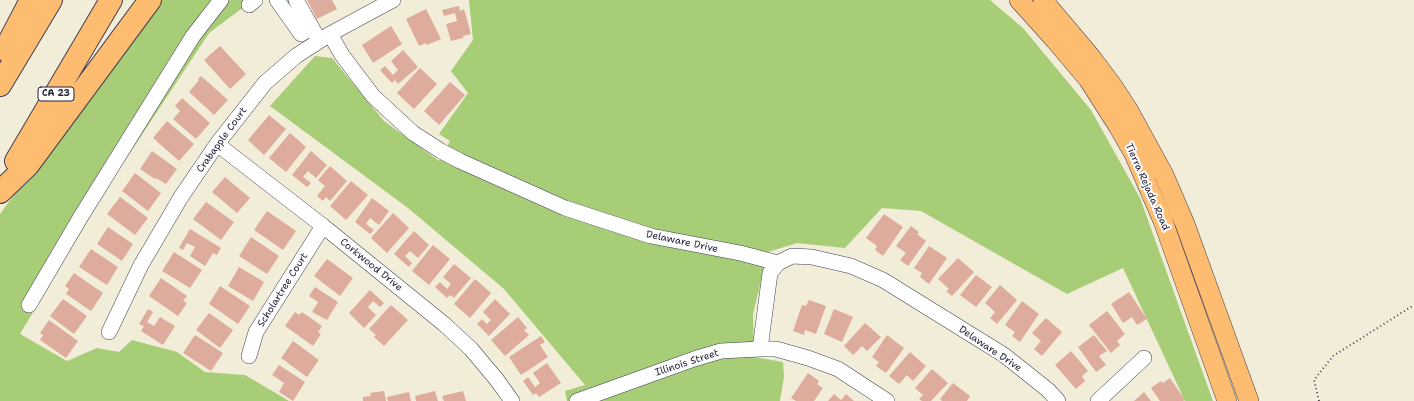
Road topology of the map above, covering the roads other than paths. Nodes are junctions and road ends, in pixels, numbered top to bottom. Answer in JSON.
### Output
{"nodes":[{"id":1,"x":31,"y":0,"type":"edge"},
{"id":2,"x":51,"y":0,"type":"edge"},
{"id":3,"x":111,"y":0,"type":"edge"},
{"id":4,"x":150,"y":0,"type":"edge"},
{"id":5,"x":221,"y":0,"type":"edge"},
{"id":6,"x":277,"y":0,"type":"edge"},
{"id":7,"x":296,"y":0,"type":"edge"},
{"id":8,"x":393,"y":0,"type":"edge"},
{"id":9,"x":1019,"y":0,"type":"edge"},
{"id":10,"x":1043,"y":0,"type":"edge"},
{"id":11,"x":311,"y":27,"type":"junction"},
{"id":12,"x":324,"y":38,"type":"junction"},
{"id":13,"x":0,"y":80,"type":"edge"},
{"id":14,"x":0,"y":85,"type":"edge"},
{"id":15,"x":217,"y":144,"type":"junction"},
{"id":16,"x":0,"y":188,"type":"edge"},
{"id":17,"x":0,"y":192,"type":"edge"},
{"id":18,"x":322,"y":226,"type":"junction"},
{"id":19,"x":778,"y":263,"type":"junction"},
{"id":20,"x":29,"y":305,"type":"dead end"},
{"id":21,"x":109,"y":332,"type":"dead end"},
{"id":22,"x":760,"y":349,"type":"junction"},
{"id":23,"x":249,"y":356,"type":"dead end"},
{"id":24,"x":1144,"y":358,"type":"dead end"},
{"id":25,"x":512,"y":401,"type":"edge"},
{"id":26,"x":577,"y":401,"type":"edge"},
{"id":27,"x":887,"y":401,"type":"edge"},
{"id":28,"x":1058,"y":401,"type":"edge"},
{"id":29,"x":1098,"y":401,"type":"edge"},
{"id":30,"x":1227,"y":401,"type":"edge"},
{"id":31,"x":1249,"y":401,"type":"edge"}],
"edges":[{"from":1,"to":13,"type":"highway"},
{"from":2,"to":14,"type":"highway"},
{"from":3,"to":16,"type":"highway","number":"CA 23"},
{"from":4,"to":17,"type":"highway"},
{"from":5,"to":20,"type":"street"},
{"from":6,"to":11,"type":"street"},
{"from":7,"to":11,"type":"street","name":"Delaware Drive"},
{"from":8,"to":12,"type":"street","name":"Crabapple Court"},
{"from":9,"to":30,"type":"main road","name":"Tierra Rejada Road"},
{"from":10,"to":31,"type":"main road","name":"Tierra Rejada Road"},
{"from":11,"to":12,"type":"street","name":"Delaware Drive"},
{"from":12,"to":15,"type":"street","name":"Crabapple Court"},
{"from":12,"to":19,"type":"street","name":"Delaware Drive"},
{"from":15,"to":18,"type":"street","name":"Corkwood Drive"},
{"from":15,"to":21,"type":"street","name":"Crabapple Court"},
{"from":18,"to":23,"type":"street","name":"Scholartree Court"},
{"from":18,"to":25,"type":"street","name":"Corkwood Drive"},
{"from":19,"to":22,"type":"street"},
{"from":19,"to":28,"type":"street","name":"Delaware Drive"},
{"from":22,"to":26,"type":"street","name":"Illinois Street"},
{"from":22,"to":27,"type":"street","name":"Illinois Street"},
{"from":24,"to":29,"type":"street"}]}
